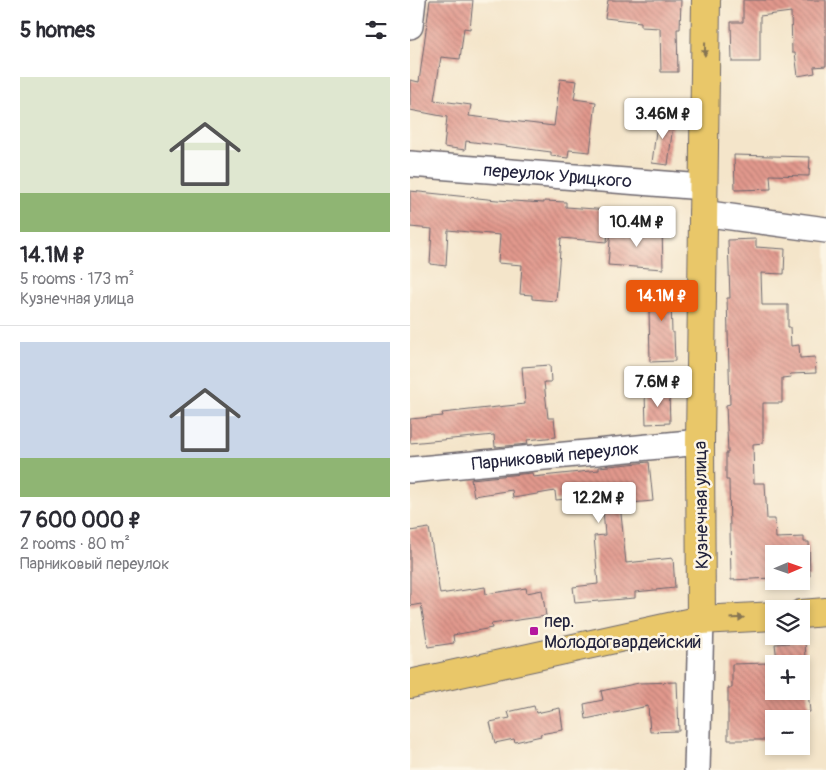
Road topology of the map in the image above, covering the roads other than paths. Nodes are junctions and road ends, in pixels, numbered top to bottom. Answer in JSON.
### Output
{"nodes":[{"id":1,"x":413,"y":0,"type":"edge"},
{"id":2,"x":706,"y":0,"type":"edge"},
{"id":3,"x":410,"y":26,"type":"edge"},
{"id":4,"x":410,"y":164,"type":"edge"},
{"id":5,"x":703,"y":200,"type":"junction"},
{"id":6,"x":826,"y":230,"type":"edge"},
{"id":7,"x":700,"y":442,"type":"junction"},
{"id":8,"x":410,"y":470,"type":"edge"},
{"id":9,"x":826,"y":612,"type":"edge"},
{"id":10,"x":810,"y":613,"type":"edge"},
{"id":11,"x":765,"y":616,"type":"edge"},
{"id":12,"x":701,"y":620,"type":"junction"},
{"id":13,"x":410,"y":684,"type":"edge"},
{"id":14,"x":697,"y":770,"type":"edge"}],
"edges":[{"from":1,"to":3,"type":"street"},
{"from":2,"to":5,"type":"main road","name":"Кузнечная улица","one_way":true},
{"from":4,"to":5,"type":"street","name":"переулок Урицкого"},
{"from":5,"to":6,"type":"street","name":"переулок Урицкого"},
{"from":5,"to":7,"type":"main road","name":"Кузнечная улица"},
{"from":7,"to":8,"type":"street","name":"Парниковый переулок"},
{"from":7,"to":12,"type":"main road","name":"Кузнечная улица"},
{"from":9,"to":10,"type":"main road"},
{"from":12,"to":11,"type":"main road","one_way":true},
{"from":12,"to":13,"type":"main road"},
{"from":12,"to":14,"type":"street","name":"Кузнечная улица"}]}
